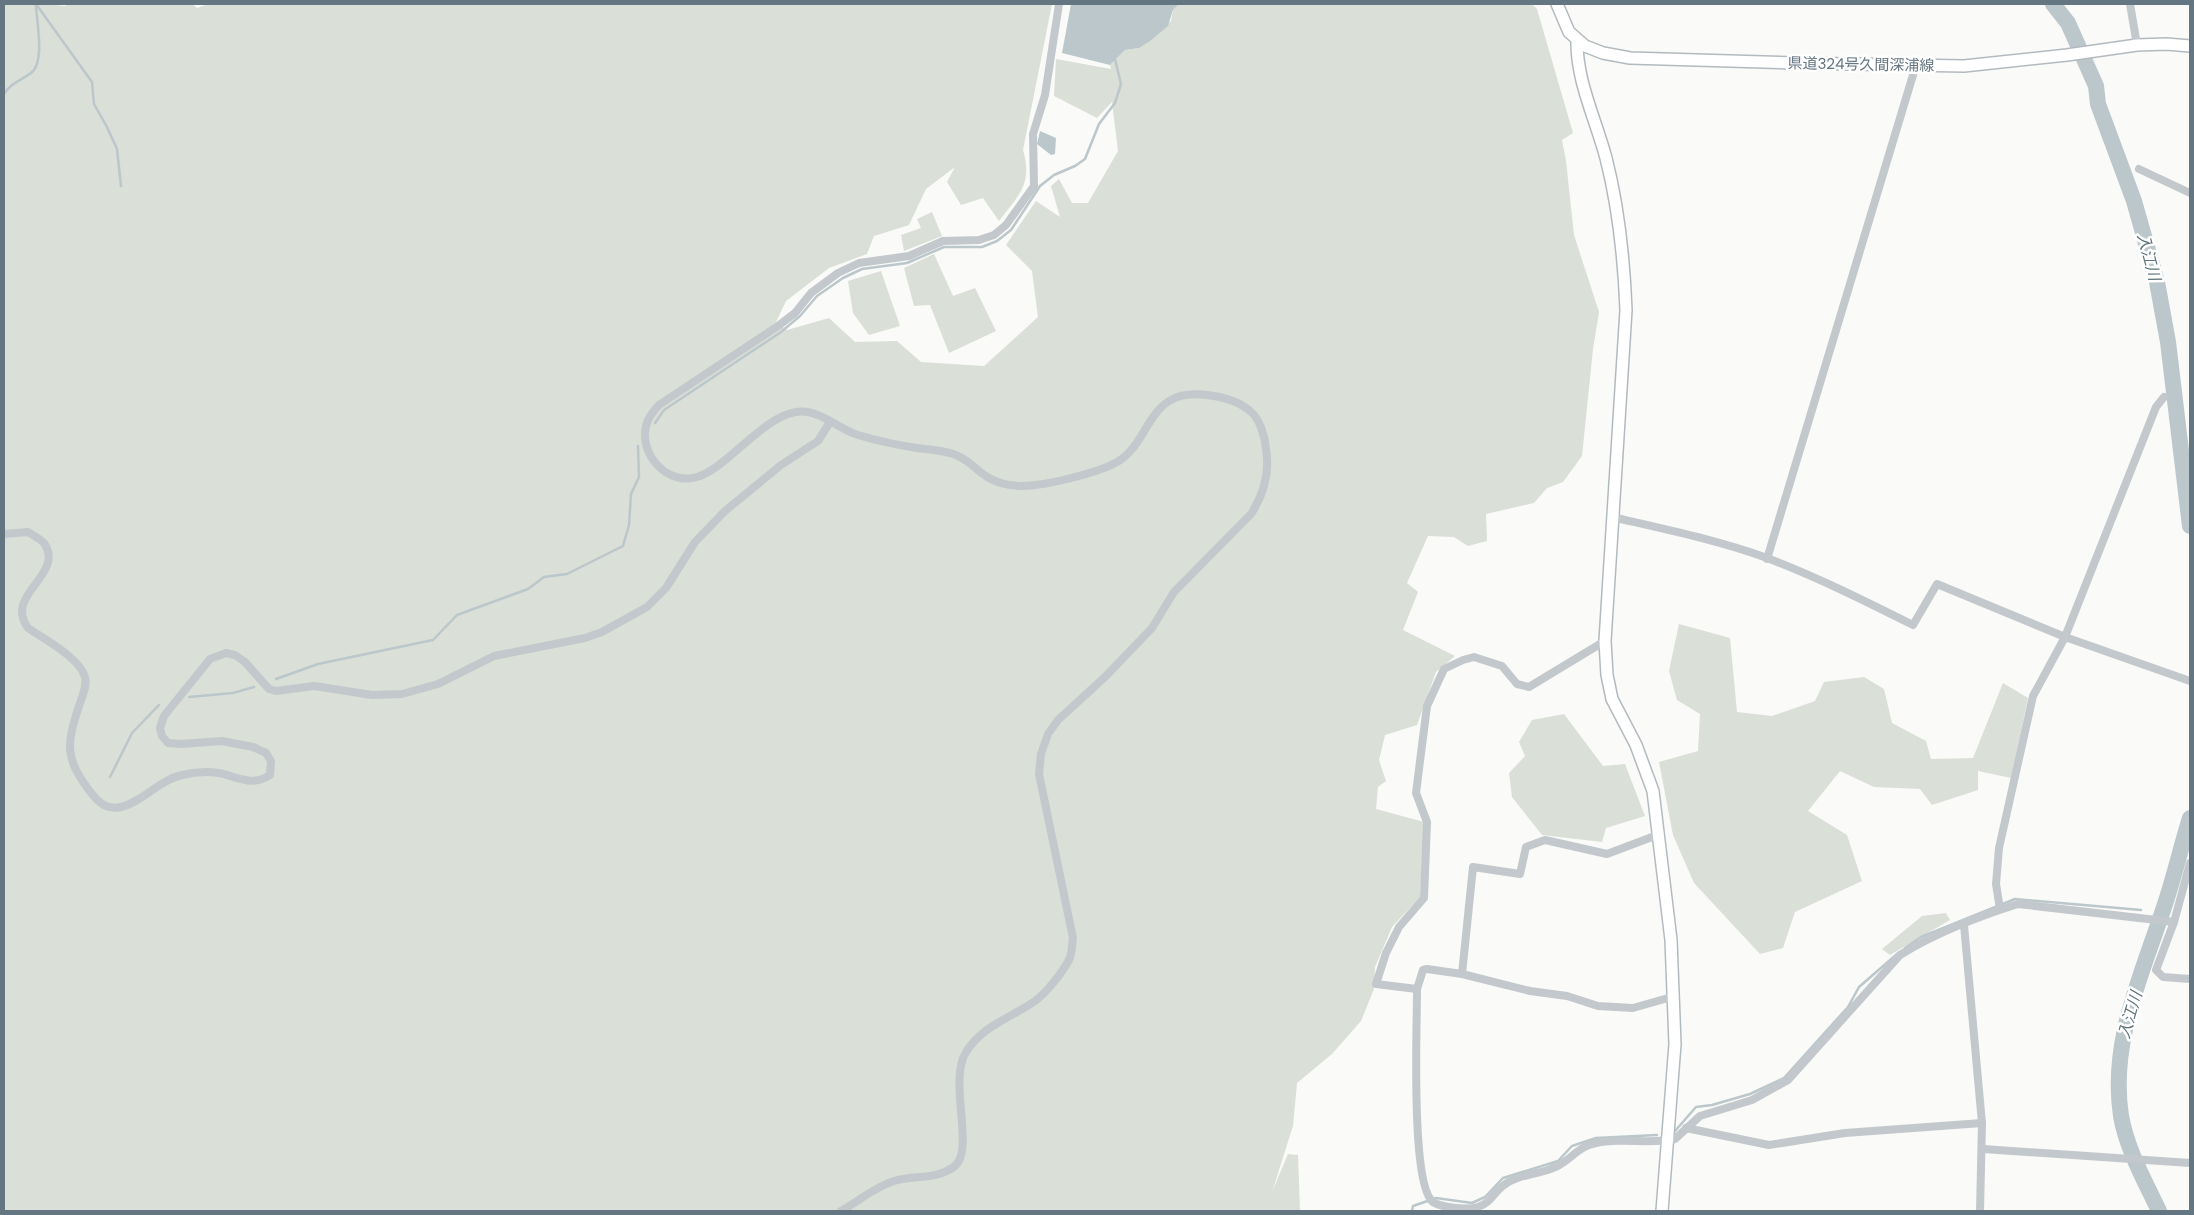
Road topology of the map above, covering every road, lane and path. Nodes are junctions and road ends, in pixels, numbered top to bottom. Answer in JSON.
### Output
{"nodes":[{"id":1,"x":1058,"y":4,"type":"edge"},
{"id":2,"x":1557,"y":4,"type":"edge"},
{"id":3,"x":2130,"y":4,"type":"edge"},
{"id":4,"x":1577,"y":40,"type":"junction"},
{"id":5,"x":2137,"y":45,"type":"junction"},
{"id":6,"x":2190,"y":46,"type":"edge"},
{"id":7,"x":1916,"y":65,"type":"junction"},
{"id":8,"x":2140,"y":169,"type":"dead end"},
{"id":9,"x":2190,"y":193,"type":"edge"},
{"id":10,"x":2164,"y":397,"type":"dead end"},
{"id":11,"x":830,"y":422,"type":"junction"},
{"id":12,"x":1612,"y":517,"type":"junction"},
{"id":13,"x":4,"y":534,"type":"edge"},
{"id":14,"x":1767,"y":558,"type":"junction"},
{"id":15,"x":2065,"y":637,"type":"junction"},
{"id":16,"x":1605,"y":641,"type":"junction"},
{"id":17,"x":2189,"y":681,"type":"edge"},
{"id":18,"x":1660,"y":834,"type":"junction"},
{"id":19,"x":2190,"y":863,"type":"edge"},
{"id":20,"x":2000,"y":909,"type":"junction"},
{"id":21,"x":2171,"y":921,"type":"junction"},
{"id":22,"x":1964,"y":925,"type":"junction"},
{"id":23,"x":1462,"y":974,"type":"junction"},
{"id":24,"x":2190,"y":979,"type":"edge"},
{"id":25,"x":1417,"y":989,"type":"junction"},
{"id":26,"x":1675,"y":996,"type":"junction"},
{"id":27,"x":1982,"y":1123,"type":"junction"},
{"id":28,"x":1686,"y":1128,"type":"junction"},
{"id":29,"x":1668,"y":1141,"type":"junction"},
{"id":30,"x":1983,"y":1149,"type":"junction"},
{"id":31,"x":2190,"y":1163,"type":"edge"},
{"id":32,"x":841,"y":1211,"type":"edge"},
{"id":33,"x":1662,"y":1211,"type":"edge"},
{"id":34,"x":1980,"y":1211,"type":"edge"}],
"edges":[{"from":1,"to":11,"type":"street"},
{"from":2,"to":4,"type":"street","name":"県道324号久間深浦線"},
{"from":3,"to":5,"type":"street"},
{"from":4,"to":7,"type":"street","name":"県道324号久間深浦線"},
{"from":4,"to":12,"type":"street"},
{"from":5,"to":6,"type":"street","name":"県道324号久間深浦線"},
{"from":5,"to":7,"type":"street","name":"県道324号久間深浦線"},
{"from":7,"to":14,"type":"street"},
{"from":8,"to":9,"type":"street"},
{"from":10,"to":15,"type":"street"},
{"from":11,"to":13,"type":"street"},
{"from":11,"to":32,"type":"street"},
{"from":12,"to":14,"type":"street"},
{"from":12,"to":16,"type":"street"},
{"from":14,"to":15,"type":"street"},
{"from":15,"to":17,"type":"street"},
{"from":15,"to":20,"type":"street"},
{"from":16,"to":18,"type":"street"},
{"from":16,"to":25,"type":"street"},
{"from":18,"to":23,"type":"street"},
{"from":18,"to":26,"type":"street"},
{"from":19,"to":21,"type":"street"},
{"from":20,"to":21,"type":"street"},
{"from":20,"to":22,"type":"street"},
{"from":21,"to":24,"type":"street"},
{"from":22,"to":27,"type":"street"},
{"from":22,"to":28,"type":"street"},
{"from":23,"to":25,"type":"street"},
{"from":23,"to":26,"type":"street"},
{"from":25,"to":29,"type":"street"},
{"from":26,"to":29,"type":"street"},
{"from":27,"to":28,"type":"street"},
{"from":27,"to":30,"type":"street"},
{"from":28,"to":29,"type":"street"},
{"from":29,"to":33,"type":"street"},
{"from":30,"to":31,"type":"street"},
{"from":30,"to":34,"type":"street"}]}
